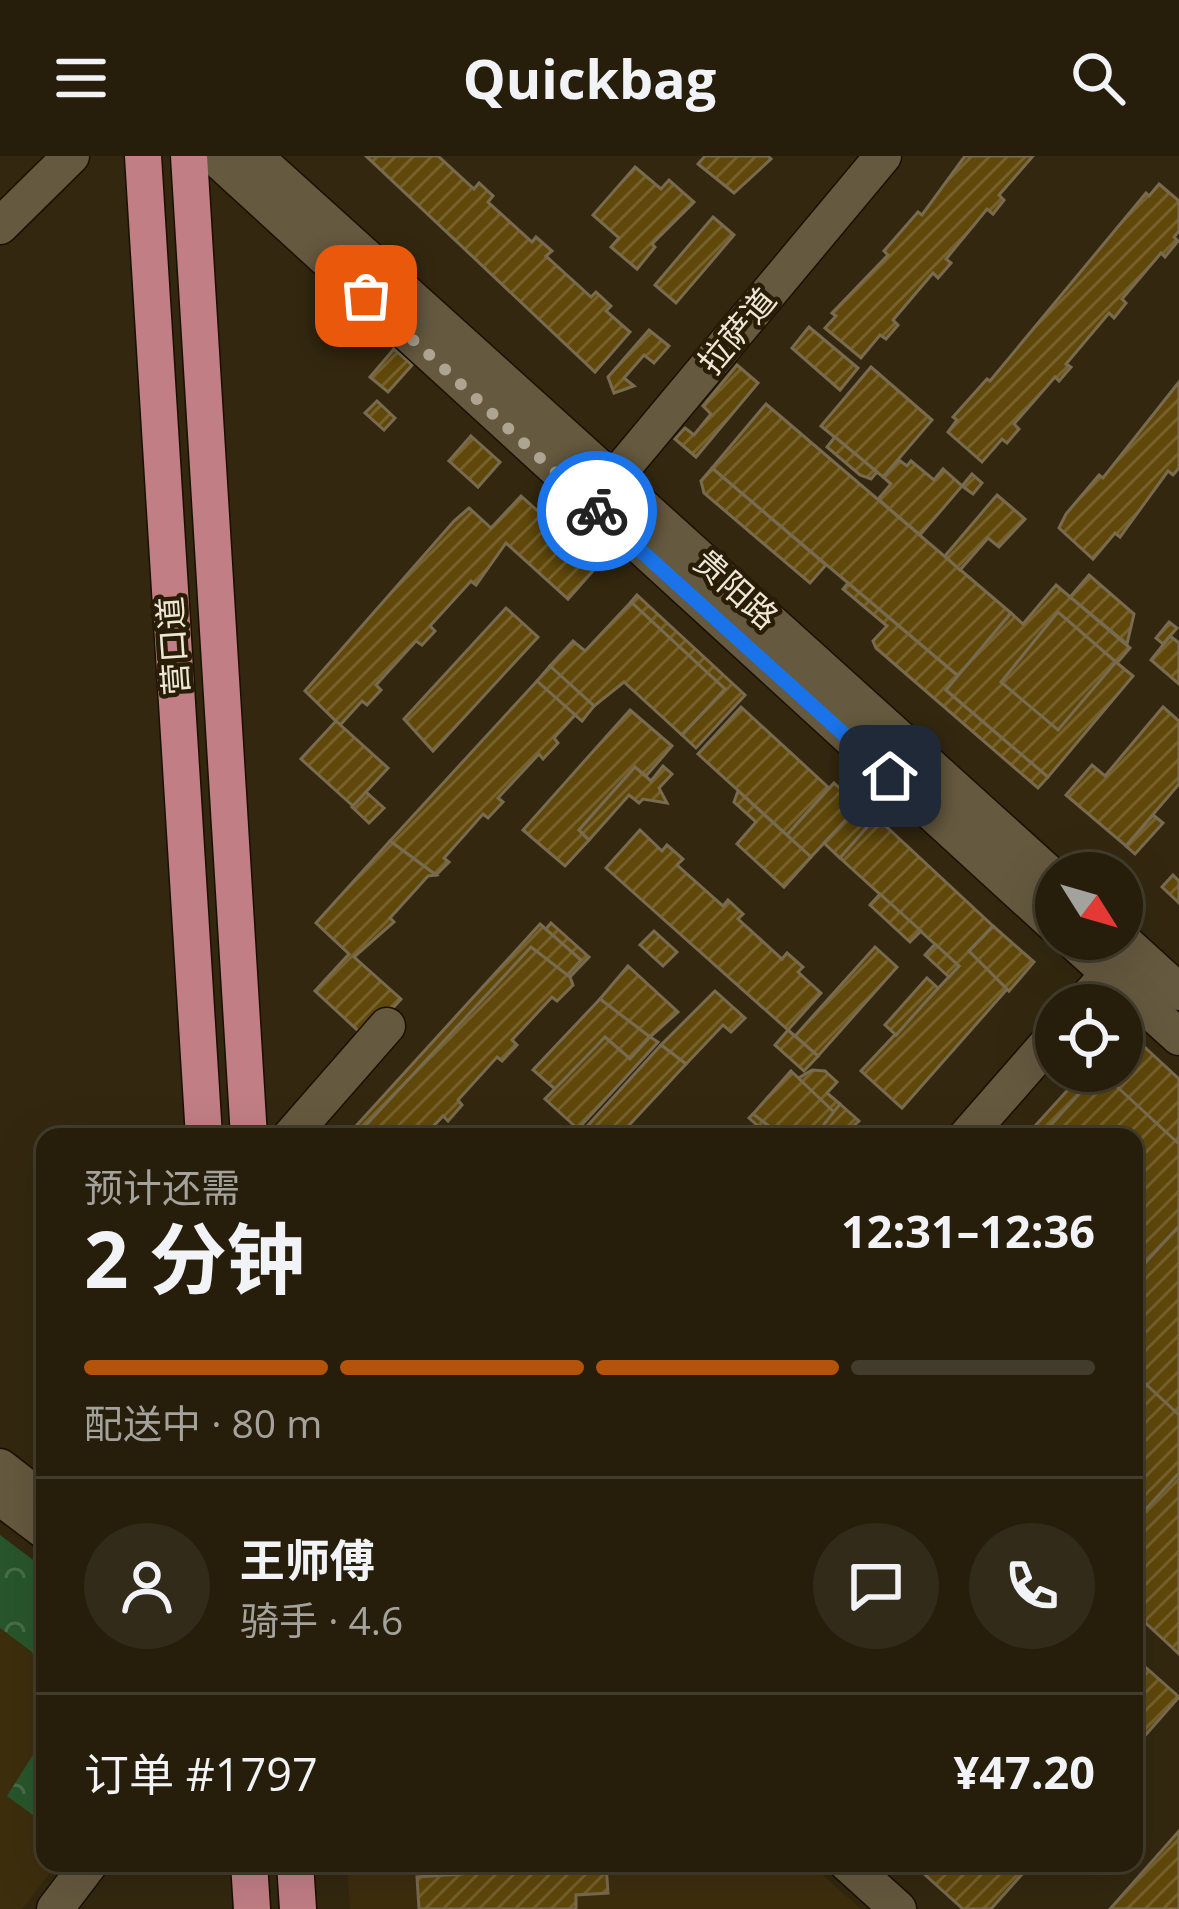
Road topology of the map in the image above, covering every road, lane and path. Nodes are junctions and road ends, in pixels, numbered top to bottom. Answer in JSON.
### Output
{"nodes":[{"id":1,"x":71,"y":156,"type":"edge"},
{"id":2,"x":143,"y":156,"type":"edge"},
{"id":3,"x":189,"y":156,"type":"edge"},
{"id":4,"x":214,"y":156,"type":"edge"},
{"id":5,"x":254,"y":156,"type":"edge"},
{"id":6,"x":883,"y":156,"type":"edge"},
{"id":7,"x":0,"y":226,"type":"edge"},
{"id":8,"x":603,"y":492,"type":"junction"},
{"id":9,"x":1035,"y":862,"type":"edge"},
{"id":10,"x":1035,"y":906,"type":"edge"},
{"id":11,"x":1116,"y":960,"type":"edge"},
{"id":12,"x":1125,"y":960,"type":"edge"},
{"id":13,"x":1130,"y":960,"type":"edge"},
{"id":14,"x":1097,"y":984,"type":"edge"},
{"id":15,"x":1179,"y":992,"type":"edge"},
{"id":16,"x":387,"y":1026,"type":"dead end"},
{"id":17,"x":1179,"y":1037,"type":"edge"},
{"id":18,"x":1035,"y":1058,"type":"edge"},
{"id":19,"x":203,"y":1128,"type":"edge"},
{"id":20,"x":248,"y":1128,"type":"edge"},
{"id":21,"x":298,"y":1128,"type":"edge"},
{"id":22,"x":974,"y":1128,"type":"edge"},
{"id":23,"x":0,"y":1467,"type":"edge"},
{"id":24,"x":36,"y":1495,"type":"edge"},
{"id":25,"x":0,"y":1498,"type":"edge"},
{"id":26,"x":36,"y":1524,"type":"edge"},
{"id":27,"x":83,"y":1872,"type":"edge"},
{"id":28,"x":249,"y":1872,"type":"edge"},
{"id":29,"x":296,"y":1872,"type":"edge"},
{"id":30,"x":857,"y":1872,"type":"edge"},
{"id":31,"x":56,"y":1909,"type":"edge"},
{"id":32,"x":252,"y":1909,"type":"edge"},
{"id":33,"x":298,"y":1909,"type":"edge"},
{"id":34,"x":898,"y":1909,"type":"edge"}],
"edges":[{"from":1,"to":7,"type":"street"},
{"from":2,"to":19,"type":"main road","name":"营口道"},
{"from":3,"to":20,"type":"main road","name":"营口道"},
{"from":4,"to":8,"type":"street","name":"贵阳路"},
{"from":5,"to":8,"type":"street","name":"贵阳路"},
{"from":6,"to":8,"type":"street","name":"拉萨道"},
{"from":8,"to":9,"type":"street","name":"贵阳路"},
{"from":8,"to":10,"type":"street","name":"贵阳路"},
{"from":11,"to":14,"type":"street"},
{"from":12,"to":17,"type":"street"},
{"from":13,"to":15,"type":"street"},
{"from":16,"to":21,"type":"street"},
{"from":18,"to":22,"type":"street"},
{"from":23,"to":24,"type":"street"},
{"from":25,"to":26,"type":"street"},
{"from":27,"to":31,"type":"street"},
{"from":28,"to":32,"type":"main road"},
{"from":29,"to":33,"type":"main road"},
{"from":30,"to":34,"type":"street"}]}
